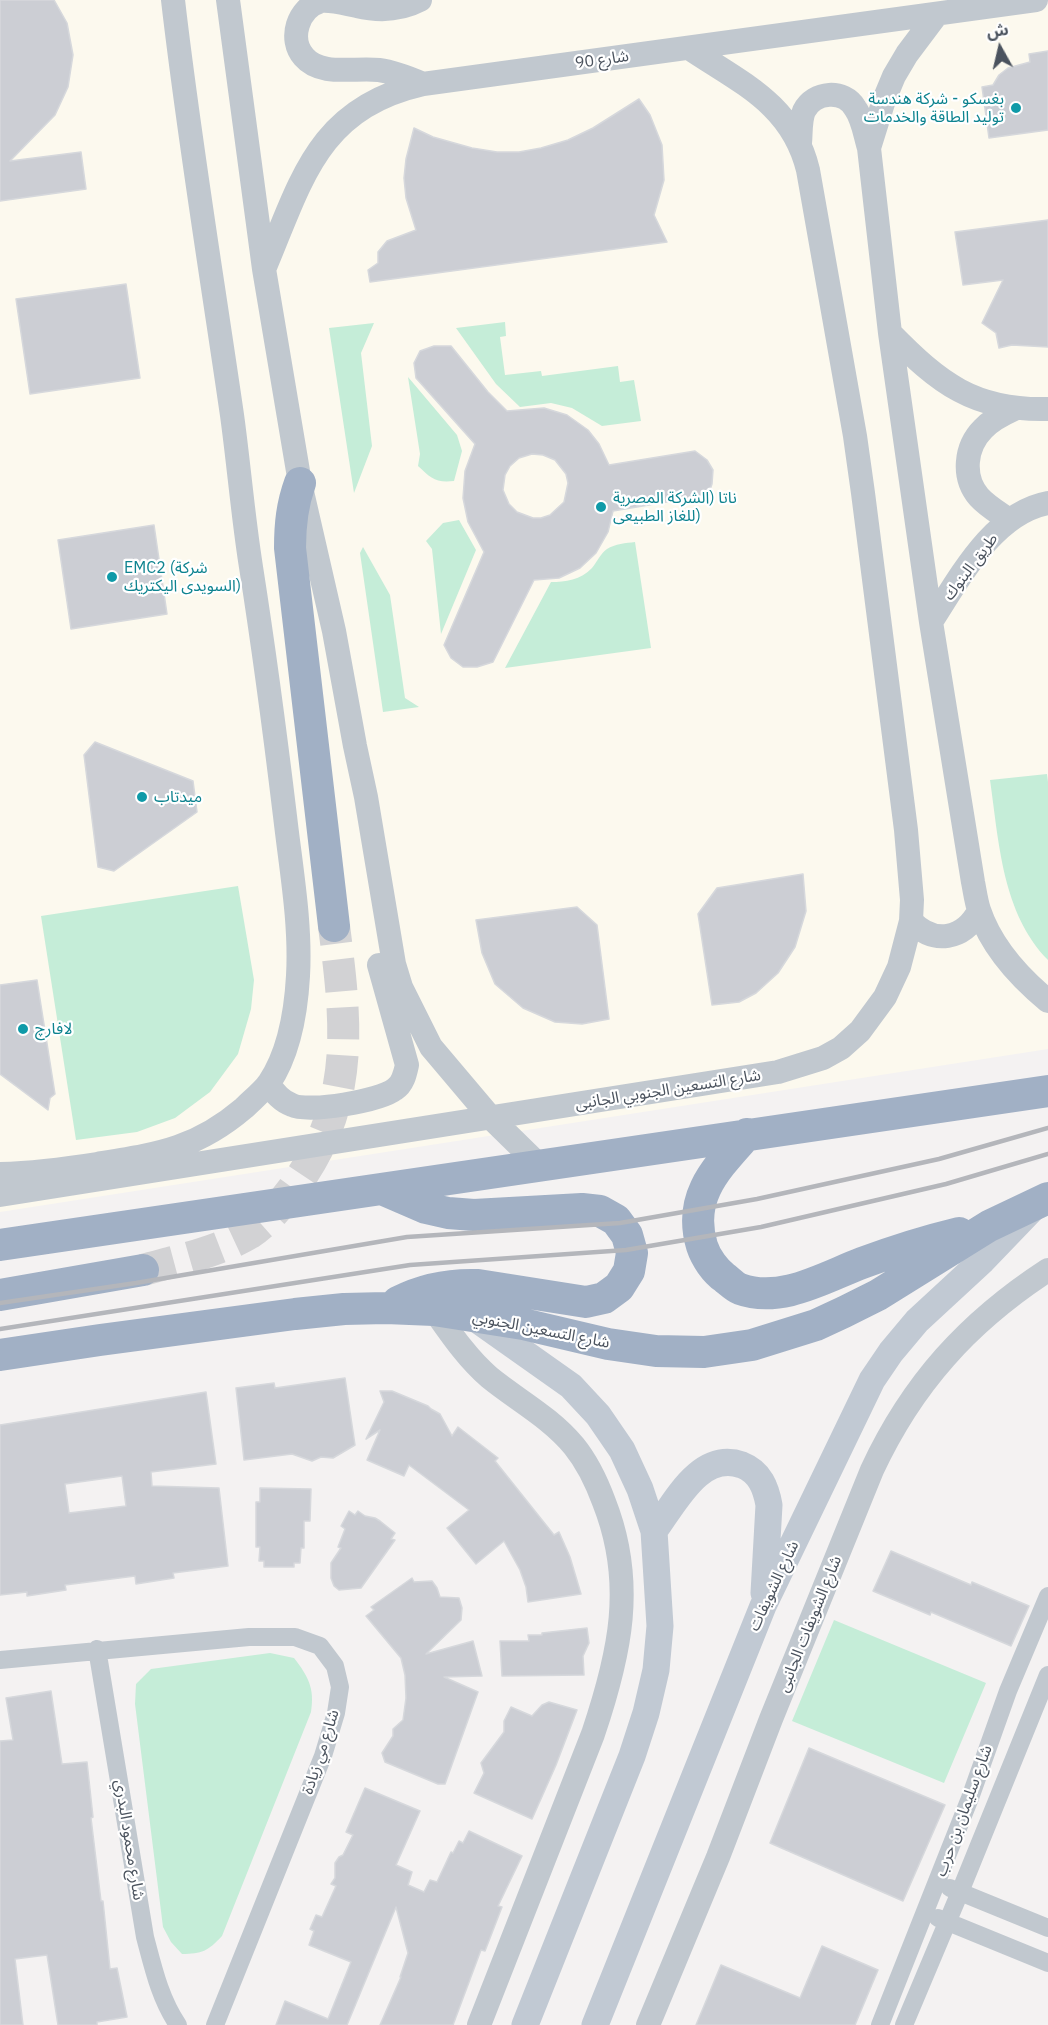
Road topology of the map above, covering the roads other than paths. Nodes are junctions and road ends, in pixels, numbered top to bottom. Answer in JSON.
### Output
{"nodes":[{"id":1,"x":173,"y":0,"type":"edge"},
{"id":2,"x":228,"y":0,"type":"edge"},
{"id":3,"x":420,"y":0,"type":"edge"},
{"id":4,"x":1036,"y":0,"type":"edge"},
{"id":5,"x":937,"y":14,"type":"junction"},
{"id":6,"x":689,"y":48,"type":"junction"},
{"id":7,"x":423,"y":84,"type":"junction"},
{"id":8,"x":800,"y":143,"type":"junction"},
{"id":9,"x":869,"y":148,"type":"junction"},
{"id":10,"x":264,"y":269,"type":"junction"},
{"id":11,"x":890,"y":333,"type":"junction"},
{"id":12,"x":1014,"y":409,"type":"junction"},
{"id":13,"x":1048,"y":409,"type":"edge"},
{"id":14,"x":300,"y":483,"type":"junction"},
{"id":15,"x":1048,"y":503,"type":"edge"},
{"id":16,"x":1009,"y":520,"type":"junction"},
{"id":17,"x":931,"y":622,"type":"junction"},
{"id":18,"x":355,"y":746,"type":"junction"},
{"id":19,"x":980,"y":911,"type":"junction"},
{"id":20,"x":911,"y":921,"type":"junction"},
{"id":21,"x":334,"y":926,"type":"tunnel mouth"},
{"id":22,"x":1048,"y":1001,"type":"edge"},
{"id":23,"x":268,"y":1084,"type":"junction"},
{"id":24,"x":1048,"y":1091,"type":"edge"},
{"id":25,"x":491,"y":1118,"type":"junction"},
{"id":26,"x":747,"y":1134,"type":"junction"},
{"id":27,"x":540,"y":1166,"type":"junction"},
{"id":28,"x":0,"y":1174,"type":"edge"},
{"id":29,"x":78,"y":1175,"type":"junction"},
{"id":30,"x":382,"y":1189,"type":"junction"},
{"id":31,"x":0,"y":1195,"type":"edge"},
{"id":32,"x":1044,"y":1200,"type":"edge"},
{"id":33,"x":989,"y":1226,"type":"junction"},
{"id":34,"x":0,"y":1245,"type":"edge"},
{"id":35,"x":143,"y":1270,"type":"tunnel mouth"},
{"id":36,"x":1047,"y":1271,"type":"edge"},
{"id":37,"x":0,"y":1295,"type":"edge"},
{"id":38,"x":386,"y":1308,"type":"junction"},
{"id":39,"x":434,"y":1310,"type":"junction"},
{"id":40,"x":472,"y":1316,"type":"junction"},
{"id":41,"x":0,"y":1355,"type":"edge"},
{"id":42,"x":654,"y":1531,"type":"junction"},
{"id":43,"x":1048,"y":1596,"type":"edge"},
{"id":44,"x":764,"y":1606,"type":"junction"},
{"id":45,"x":97,"y":1649,"type":"junction"},
{"id":46,"x":0,"y":1660,"type":"edge"},
{"id":47,"x":1048,"y":1675,"type":"edge"},
{"id":48,"x":938,"y":1882,"type":"junction"},
{"id":49,"x":960,"y":1892,"type":"junction"},
{"id":50,"x":926,"y":1913,"type":"junction"},
{"id":51,"x":948,"y":1922,"type":"junction"},
{"id":52,"x":1048,"y":1928,"type":"edge"},
{"id":53,"x":1048,"y":1963,"type":"edge"},
{"id":54,"x":178,"y":2025,"type":"edge"},
{"id":55,"x":215,"y":2025,"type":"edge"},
{"id":56,"x":479,"y":2025,"type":"edge"},
{"id":57,"x":525,"y":2025,"type":"edge"},
{"id":58,"x":595,"y":2025,"type":"edge"},
{"id":59,"x":648,"y":2025,"type":"edge"},
{"id":60,"x":880,"y":2025,"type":"edge"},
{"id":61,"x":903,"y":2025,"type":"edge"}],
"edges":[{"from":1,"to":23,"type":"street"},
{"from":2,"to":10,"type":"street"},
{"from":3,"to":7,"type":"street"},
{"from":4,"to":5,"type":"street","name":"شارع 90"},
{"from":5,"to":6,"type":"street","name":"شارع 90"},
{"from":5,"to":9,"type":"street"},
{"from":6,"to":7,"type":"street","name":"شارع 90"},
{"from":6,"to":8,"type":"street"},
{"from":7,"to":10,"type":"street","name":"شارع 90"},
{"from":8,"to":9,"type":"street"},
{"from":8,"to":20,"type":"street","name":"شارع التسعين الجنوبي الجانبى"},
{"from":9,"to":11,"type":"street"},
{"from":10,"to":14,"type":"street"},
{"from":11,"to":12,"type":"street"},
{"from":11,"to":17,"type":"street"},
{"from":12,"to":13,"type":"street"},
{"from":12,"to":16,"type":"street"},
{"from":14,"to":18,"type":"street"},
{"from":14,"to":21,"type":"highway"},
{"from":15,"to":16,"type":"street","name":"طريق البنوك"},
{"from":16,"to":17,"type":"street","name":"طريق البنوك"},
{"from":17,"to":19,"type":"street"},
{"from":18,"to":23,"type":"street"},
{"from":18,"to":25,"type":"street"},
{"from":19,"to":20,"type":"street"},
{"from":19,"to":22,"type":"street"},
{"from":20,"to":25,"type":"street","name":"شارع التسعين الجنوبي الجانبى"},
{"from":23,"to":29,"type":"street"},
{"from":24,"to":26,"type":"highway"},
{"from":25,"to":27,"type":"street"},
{"from":25,"to":29,"type":"street","name":"شارع التسعين الجنوبي الجانبى"},
{"from":26,"to":27,"type":"highway"},
{"from":26,"to":33,"type":"highway"},
{"from":27,"to":30,"type":"highway"},
{"from":28,"to":29,"type":"street"},
{"from":29,"to":31,"type":"street"},
{"from":30,"to":34,"type":"highway"},
{"from":30,"to":38,"type":"highway"},
{"from":32,"to":33,"type":"highway","name":"شارع التسعين الجنوبي"},
{"from":32,"to":44,"type":"main road","name":"شارع الشويفات"},
{"from":33,"to":40,"type":"highway","name":"شارع التسعين الجنوبي"},
{"from":35,"to":37,"type":"highway"},
{"from":36,"to":59,"type":"street","name":"شارع الشويفات الجانبى"},
{"from":38,"to":39,"type":"highway","name":"شارع التسعين الجنوبي"},
{"from":38,"to":41,"type":"highway","name":"شارع التسعين الجنوبي"},
{"from":39,"to":40,"type":"highway","name":"شارع التسعين الجنوبي"},
{"from":39,"to":56,"type":"street"},
{"from":40,"to":42,"type":"main road"},
{"from":42,"to":44,"type":"main road"},
{"from":42,"to":57,"type":"main road"},
{"from":43,"to":48,"type":"street","name":"شارع سليمان بن حرب"},
{"from":44,"to":58,"type":"main road","name":"شارع الشويفات"},
{"from":45,"to":46,"type":"street","name":"شارع مي زيادة"},
{"from":45,"to":54,"type":"street","name":"شارع محمود البدري"},
{"from":45,"to":55,"type":"street","name":"شارع مي زيادة"},
{"from":47,"to":49,"type":"street","name":"شارع سليمان بن حرب"},
{"from":48,"to":49,"type":"street"},
{"from":48,"to":50,"type":"street","name":"شارع سليمان بن حرب"},
{"from":49,"to":51,"type":"street","name":"شارع سليمان بن حرب"},
{"from":49,"to":52,"type":"street"},
{"from":50,"to":51,"type":"street"},
{"from":50,"to":60,"type":"street","name":"شارع سليمان بن حرب"},
{"from":51,"to":53,"type":"street"},
{"from":51,"to":61,"type":"street","name":"شارع سليمان بن حرب"}]}
